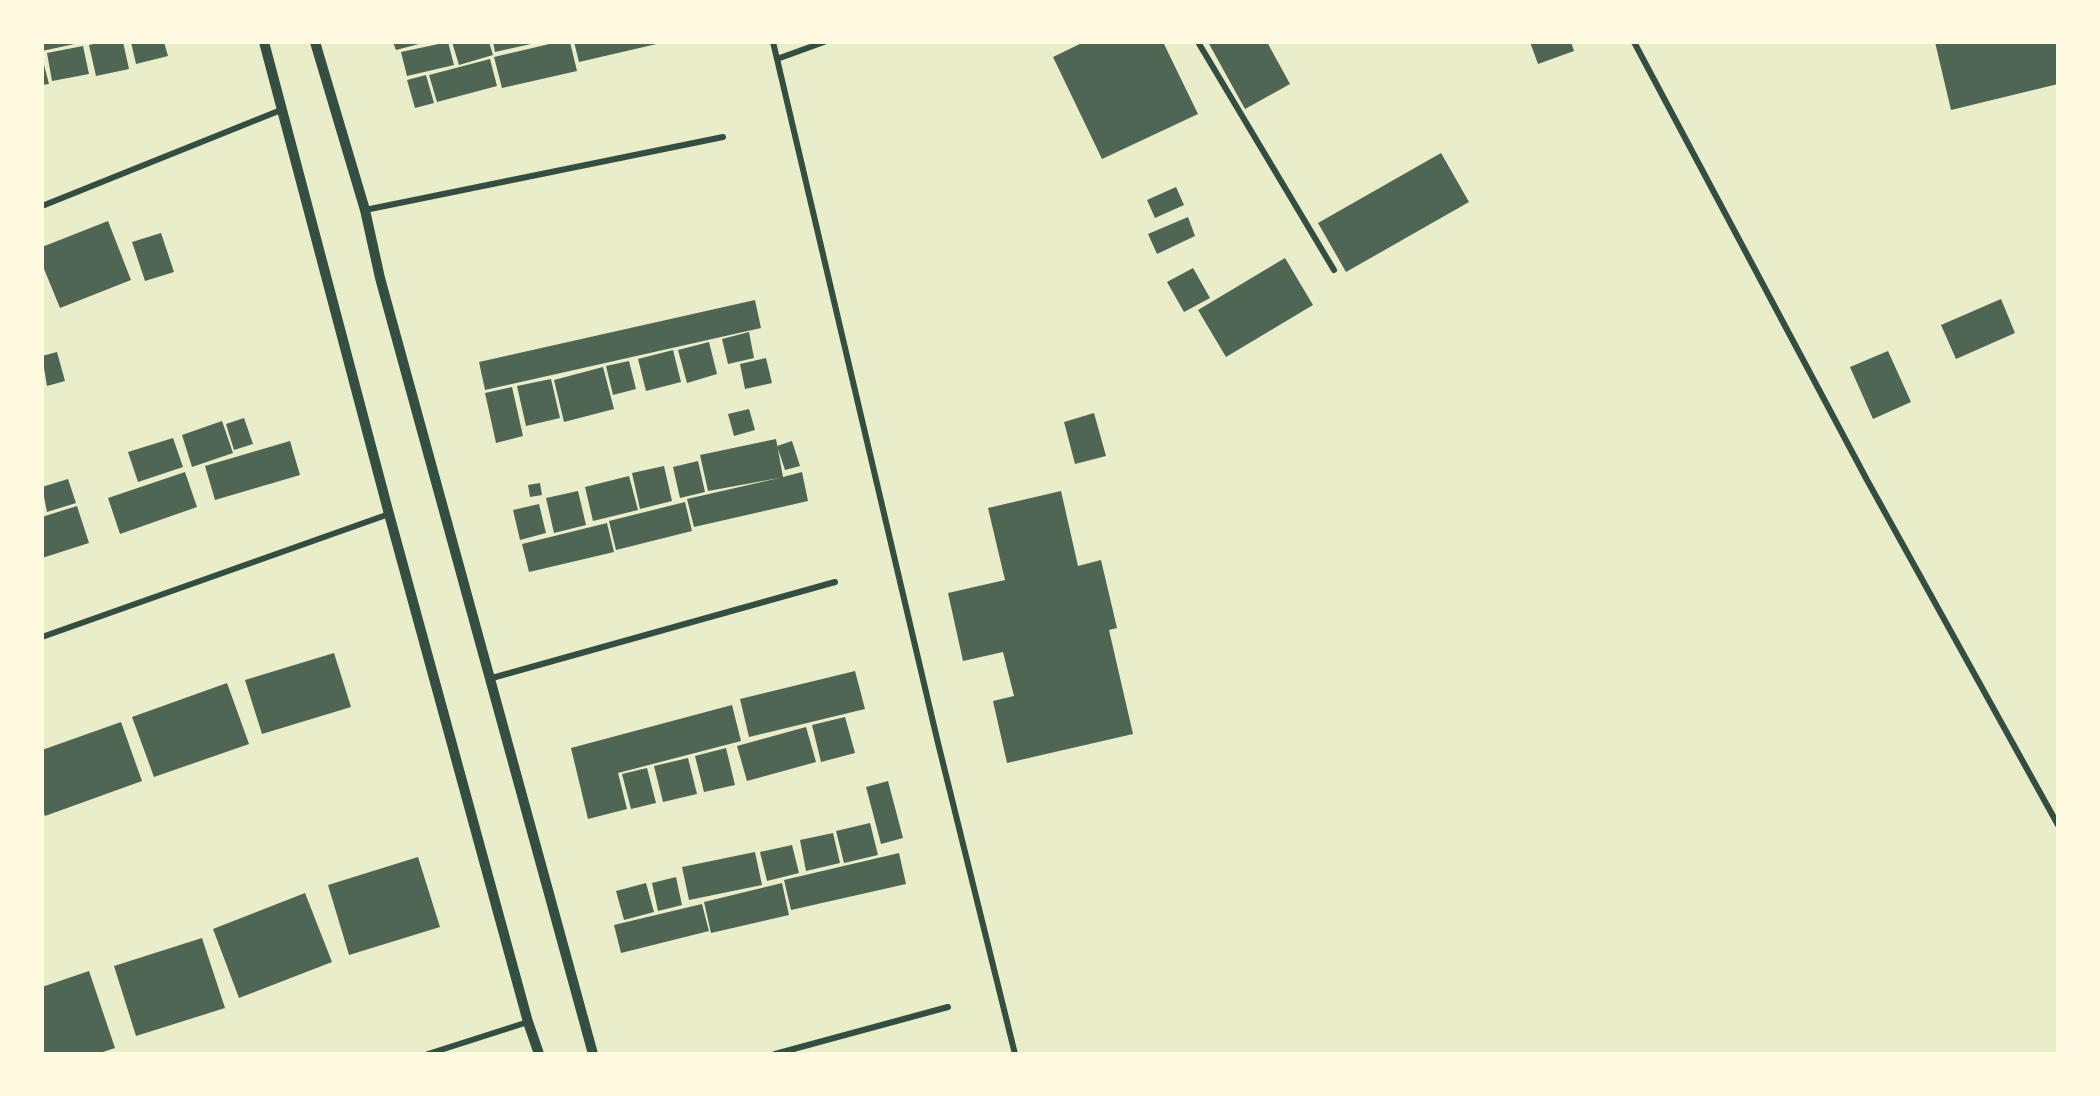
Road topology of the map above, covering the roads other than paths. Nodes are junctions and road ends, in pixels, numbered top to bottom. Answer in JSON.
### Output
{"nodes":[{"id":1,"x":264,"y":42,"type":"edge"},
{"id":2,"x":315,"y":42,"type":"edge"},
{"id":3,"x":773,"y":42,"type":"edge"},
{"id":4,"x":824,"y":42,"type":"edge"},
{"id":5,"x":1198,"y":42,"type":"edge"},
{"id":6,"x":1634,"y":42,"type":"edge"},
{"id":7,"x":777,"y":59,"type":"junction"},
{"id":8,"x":281,"y":110,"type":"junction"},
{"id":9,"x":723,"y":137,"type":"dead end"},
{"id":10,"x":42,"y":206,"type":"edge"},
{"id":11,"x":364,"y":210,"type":"junction"},
{"id":12,"x":1334,"y":270,"type":"dead end"},
{"id":13,"x":389,"y":514,"type":"junction"},
{"id":14,"x":836,"y":582,"type":"dead end"},
{"id":15,"x":42,"y":637,"type":"edge"},
{"id":16,"x":492,"y":678,"type":"junction"},
{"id":17,"x":2058,"y":825,"type":"edge"},
{"id":18,"x":948,"y":1007,"type":"dead end"},
{"id":19,"x":528,"y":1022,"type":"junction"},
{"id":20,"x":428,"y":1054,"type":"edge"},
{"id":21,"x":539,"y":1054,"type":"edge"},
{"id":22,"x":593,"y":1054,"type":"edge"},
{"id":23,"x":775,"y":1054,"type":"edge"},
{"id":24,"x":1015,"y":1054,"type":"edge"}],
"edges":[{"from":1,"to":8,"type":"street"},
{"from":2,"to":11,"type":"street"},
{"from":3,"to":7,"type":"street"},
{"from":4,"to":7,"type":"street"},
{"from":5,"to":12,"type":"street"},
{"from":6,"to":17,"type":"street"},
{"from":7,"to":24,"type":"street"},
{"from":8,"to":10,"type":"street"},
{"from":8,"to":13,"type":"street"},
{"from":9,"to":11,"type":"street"},
{"from":11,"to":16,"type":"street"},
{"from":13,"to":15,"type":"street"},
{"from":13,"to":19,"type":"street"},
{"from":14,"to":16,"type":"street"},
{"from":16,"to":22,"type":"street"},
{"from":18,"to":23,"type":"street"},
{"from":19,"to":20,"type":"street"},
{"from":19,"to":21,"type":"street"}]}
